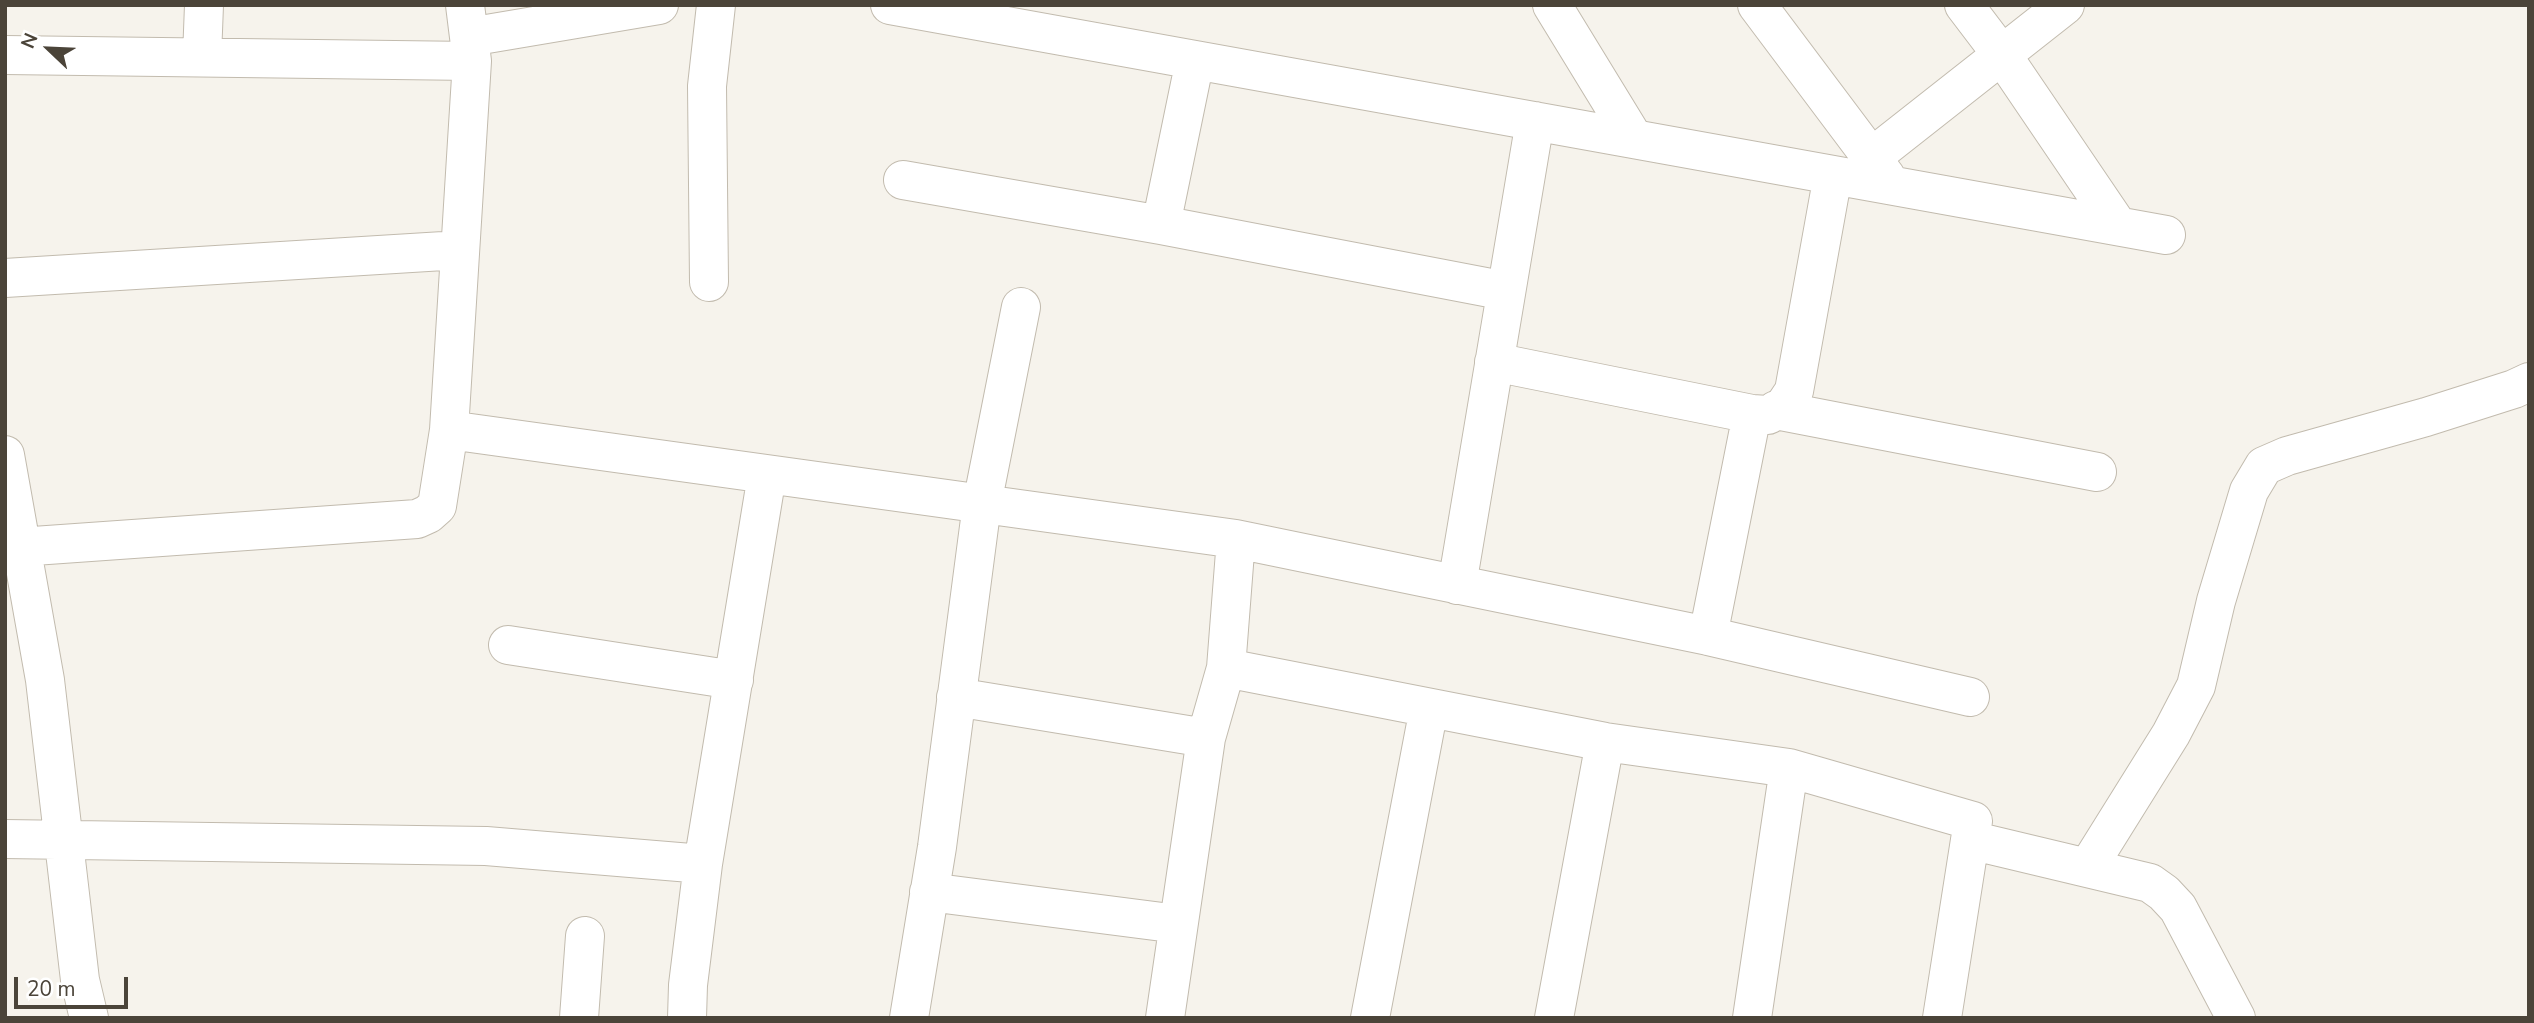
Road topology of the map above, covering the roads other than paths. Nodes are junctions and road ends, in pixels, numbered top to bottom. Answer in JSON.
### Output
{"nodes":[{"id":1,"x":204,"y":5,"type":"edge"},
{"id":2,"x":659,"y":5,"type":"edge"},
{"id":3,"x":716,"y":5,"type":"edge"},
{"id":4,"x":1552,"y":5,"type":"edge"},
{"id":5,"x":1757,"y":5,"type":"edge"},
{"id":6,"x":1964,"y":5,"type":"edge"},
{"id":7,"x":2065,"y":5,"type":"edge"},
{"id":8,"x":905,"y":7,"type":"edge"},
{"id":9,"x":469,"y":34,"type":"edge"},
{"id":10,"x":5,"y":55,"type":"edge"},
{"id":11,"x":2002,"y":55,"type":"junction"},
{"id":12,"x":202,"y":57,"type":"junction"},
{"id":13,"x":1195,"y":60,"type":"junction"},
{"id":14,"x":1535,"y":121,"type":"junction"},
{"id":15,"x":1634,"y":139,"type":"junction"},
{"id":16,"x":1882,"y":171,"type":"junction"},
{"id":17,"x":1833,"y":175,"type":"junction"},
{"id":18,"x":904,"y":180,"type":"dead end"},
{"id":19,"x":1161,"y":225,"type":"junction"},
{"id":20,"x":2118,"y":226,"type":"junction"},
{"id":21,"x":2166,"y":235,"type":"dead end"},
{"id":22,"x":460,"y":250,"type":"junction"},
{"id":23,"x":5,"y":278,"type":"edge"},
{"id":24,"x":709,"y":282,"type":"dead end"},
{"id":25,"x":1506,"y":291,"type":"junction"},
{"id":26,"x":1021,"y":307,"type":"dead end"},
{"id":27,"x":1494,"y":362,"type":"junction"},
{"id":28,"x":2529,"y":382,"type":"edge"},
{"id":29,"x":1764,"y":412,"type":"junction"},
{"id":30,"x":449,"y":430,"type":"junction"},
{"id":31,"x":5,"y":455,"type":"edge"},
{"id":32,"x":2097,"y":472,"type":"dead end"},
{"id":33,"x":767,"y":475,"type":"junction"},
{"id":34,"x":982,"y":504,"type":"junction"},
{"id":35,"x":1236,"y":539,"type":"junction"},
{"id":36,"x":13,"y":548,"type":"edge"},
{"id":37,"x":1457,"y":585,"type":"junction"},
{"id":38,"x":1707,"y":636,"type":"junction"},
{"id":39,"x":508,"y":645,"type":"dead end"},
{"id":40,"x":1226,"y":668,"type":"junction"},
{"id":41,"x":733,"y":680,"type":"junction"},
{"id":42,"x":957,"y":697,"type":"junction"},
{"id":43,"x":1970,"y":697,"type":"dead end"},
{"id":44,"x":1429,"y":708,"type":"junction"},
{"id":45,"x":1206,"y":738,"type":"junction"},
{"id":46,"x":1605,"y":742,"type":"junction"},
{"id":47,"x":1789,"y":768,"type":"junction"},
{"id":48,"x":5,"y":839,"type":"edge"},
{"id":49,"x":1970,"y":840,"type":"junction"},
{"id":50,"x":64,"y":841,"type":"junction"},
{"id":51,"x":703,"y":863,"type":"junction"},
{"id":52,"x":2088,"y":867,"type":"junction"},
{"id":53,"x":929,"y":892,"type":"junction"},
{"id":54,"x":1178,"y":924,"type":"junction"},
{"id":55,"x":585,"y":936,"type":"dead end"},
{"id":56,"x":89,"y":1018,"type":"edge"},
{"id":57,"x":579,"y":1018,"type":"edge"},
{"id":58,"x":687,"y":1018,"type":"edge"},
{"id":59,"x":909,"y":1018,"type":"edge"},
{"id":60,"x":1165,"y":1018,"type":"edge"},
{"id":61,"x":1370,"y":1018,"type":"edge"},
{"id":62,"x":1554,"y":1018,"type":"edge"},
{"id":63,"x":1752,"y":1018,"type":"edge"},
{"id":64,"x":1942,"y":1018,"type":"edge"},
{"id":65,"x":2236,"y":1018,"type":"edge"}],
"edges":[{"from":1,"to":12,"type":"street"},
{"from":2,"to":9,"type":"street"},
{"from":3,"to":24,"type":"street"},
{"from":4,"to":15,"type":"street"},
{"from":5,"to":16,"type":"street"},
{"from":6,"to":11,"type":"street"},
{"from":7,"to":11,"type":"street"},
{"from":8,"to":13,"type":"street"},
{"from":9,"to":12,"type":"street"},
{"from":9,"to":22,"type":"street"},
{"from":10,"to":12,"type":"street"},
{"from":11,"to":16,"type":"street"},
{"from":11,"to":20,"type":"street"},
{"from":13,"to":14,"type":"street"},
{"from":13,"to":19,"type":"street"},
{"from":14,"to":15,"type":"street"},
{"from":14,"to":25,"type":"street"},
{"from":15,"to":17,"type":"street"},
{"from":16,"to":17,"type":"street"},
{"from":16,"to":20,"type":"street"},
{"from":17,"to":29,"type":"street"},
{"from":18,"to":19,"type":"street"},
{"from":19,"to":25,"type":"street"},
{"from":20,"to":21,"type":"street"},
{"from":22,"to":23,"type":"street"},
{"from":22,"to":30,"type":"street"},
{"from":25,"to":27,"type":"street"},
{"from":26,"to":34,"type":"street"},
{"from":27,"to":29,"type":"street"},
{"from":27,"to":37,"type":"street"},
{"from":28,"to":52,"type":"street"},
{"from":29,"to":32,"type":"street"},
{"from":29,"to":38,"type":"street"},
{"from":30,"to":33,"type":"street"},
{"from":30,"to":36,"type":"street"},
{"from":31,"to":36,"type":"street"},
{"from":33,"to":34,"type":"street"},
{"from":33,"to":41,"type":"street"},
{"from":34,"to":35,"type":"street"},
{"from":34,"to":42,"type":"street"},
{"from":35,"to":37,"type":"street"},
{"from":35,"to":40,"type":"street"},
{"from":36,"to":50,"type":"street"},
{"from":37,"to":38,"type":"street"},
{"from":38,"to":43,"type":"street"},
{"from":39,"to":41,"type":"street"},
{"from":40,"to":44,"type":"street"},
{"from":40,"to":45,"type":"street"},
{"from":41,"to":51,"type":"street"},
{"from":42,"to":45,"type":"street"},
{"from":42,"to":53,"type":"street"},
{"from":44,"to":46,"type":"street"},
{"from":44,"to":61,"type":"street"},
{"from":45,"to":54,"type":"street"},
{"from":46,"to":47,"type":"street"},
{"from":46,"to":62,"type":"street"},
{"from":47,"to":49,"type":"street"},
{"from":47,"to":63,"type":"street"},
{"from":48,"to":50,"type":"street"},
{"from":49,"to":52,"type":"street"},
{"from":49,"to":64,"type":"street"},
{"from":50,"to":51,"type":"street"},
{"from":50,"to":56,"type":"street"},
{"from":51,"to":58,"type":"street"},
{"from":52,"to":65,"type":"street"},
{"from":53,"to":54,"type":"street"},
{"from":53,"to":59,"type":"street"},
{"from":54,"to":60,"type":"street"},
{"from":55,"to":57,"type":"street"}]}
